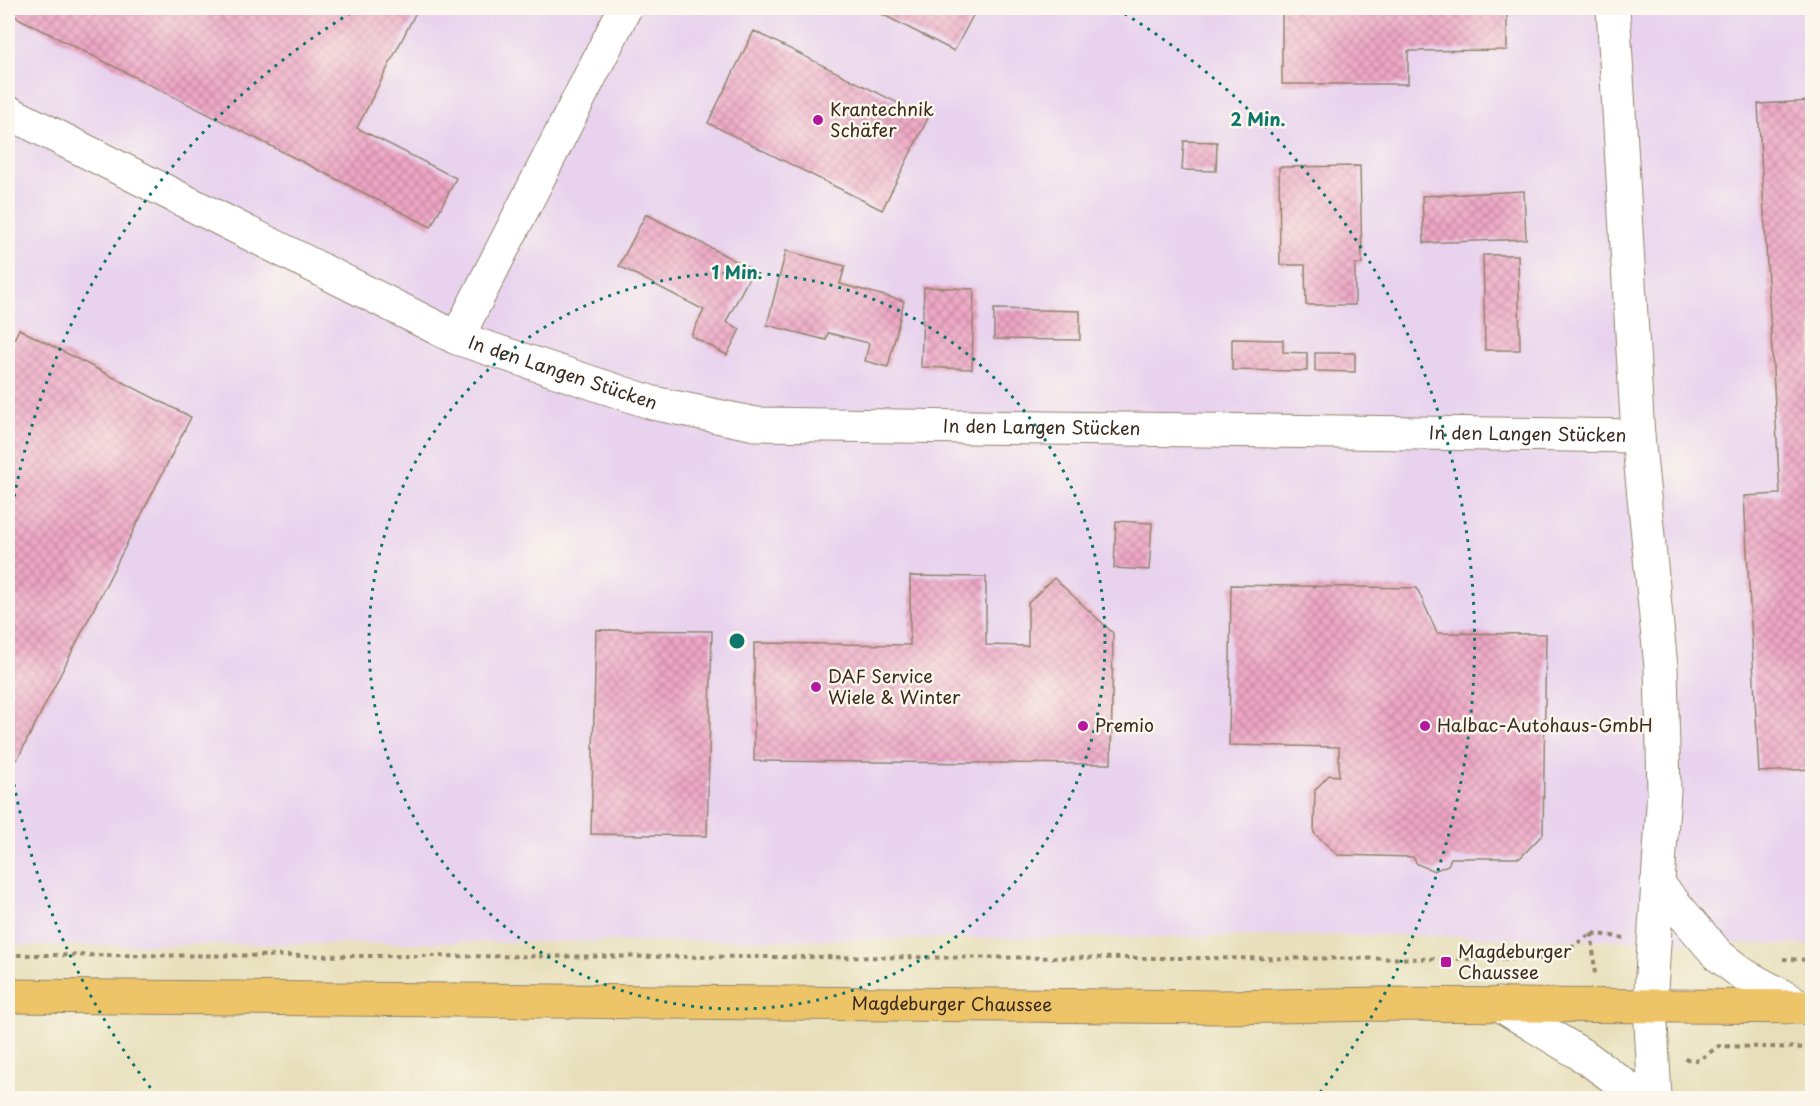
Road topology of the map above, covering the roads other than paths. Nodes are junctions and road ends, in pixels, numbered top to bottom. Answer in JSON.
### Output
{"nodes":[{"id":1,"x":625,"y":8,"type":"edge"},
{"id":2,"x":1613,"y":8,"type":"edge"},
{"id":3,"x":8,"y":112,"type":"edge"},
{"id":4,"x":457,"y":338,"type":"junction"},
{"id":5,"x":1638,"y":436,"type":"junction"},
{"id":6,"x":1657,"y":883,"type":"junction"},
{"id":7,"x":8,"y":996,"type":"edge"},
{"id":8,"x":1499,"y":1004,"type":"junction"},
{"id":9,"x":1650,"y":1005,"type":"junction"},
{"id":10,"x":1807,"y":1007,"type":"edge"},
{"id":11,"x":1642,"y":1098,"type":"edge"},
{"id":12,"x":1655,"y":1098,"type":"edge"}],
"edges":[{"from":1,"to":4,"type":"street","name":"In den Langen Stücken"},
{"from":2,"to":5,"type":"street","name":"In den Langen Stücken"},
{"from":3,"to":4,"type":"street","name":"In den Langen Stücken"},
{"from":4,"to":5,"type":"street","name":"In den Langen Stücken"},
{"from":5,"to":6,"type":"street","name":"In den Langen Stücken"},
{"from":6,"to":9,"type":"street","name":"In den Langen Stücken"},
{"from":6,"to":10,"type":"street"},
{"from":7,"to":8,"type":"main road","name":"Magdeburger Chaussee"},
{"from":8,"to":9,"type":"main road","name":"Magdeburger Chaussee"},
{"from":8,"to":11,"type":"street"},
{"from":9,"to":10,"type":"main road","name":"Magdeburger Chaussee"},
{"from":9,"to":12,"type":"street","name":"In den Langen Stücken"}]}
